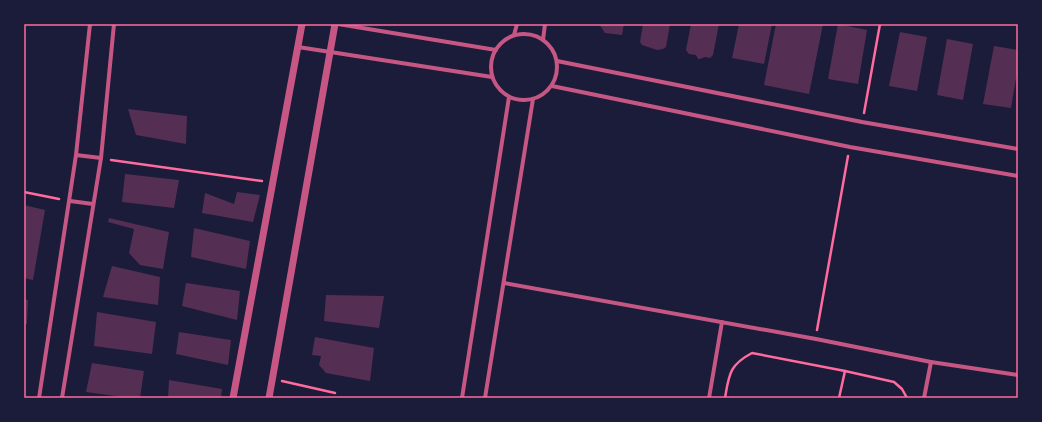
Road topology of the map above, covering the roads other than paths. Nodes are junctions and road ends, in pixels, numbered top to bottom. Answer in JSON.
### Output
{"nodes":[{"id":1,"x":90,"y":24,"type":"edge"},
{"id":2,"x":114,"y":24,"type":"edge"},
{"id":3,"x":302,"y":24,"type":"edge"},
{"id":4,"x":337,"y":24,"type":"edge"},
{"id":5,"x":517,"y":24,"type":"edge"},
{"id":6,"x":545,"y":24,"type":"edge"},
{"id":7,"x":514,"y":35,"type":"junction"},
{"id":8,"x":543,"y":40,"type":"junction"},
{"id":9,"x":298,"y":47,"type":"junction"},
{"id":10,"x":496,"y":50,"type":"junction"},
{"id":11,"x":330,"y":53,"type":"junction"},
{"id":12,"x":557,"y":61,"type":"junction"},
{"id":13,"x":492,"y":76,"type":"junction"},
{"id":14,"x":552,"y":86,"type":"junction"},
{"id":15,"x":509,"y":97,"type":"junction"},
{"id":16,"x":533,"y":99,"type":"junction"},
{"id":17,"x":1018,"y":149,"type":"edge"},
{"id":18,"x":76,"y":156,"type":"junction"},
{"id":19,"x":101,"y":158,"type":"junction"},
{"id":20,"x":1018,"y":176,"type":"edge"},
{"id":21,"x":70,"y":201,"type":"junction"},
{"id":22,"x":93,"y":204,"type":"junction"},
{"id":23,"x":504,"y":283,"type":"junction"},
{"id":24,"x":722,"y":322,"type":"junction"},
{"id":25,"x":931,"y":362,"type":"junction"},
{"id":26,"x":1018,"y":375,"type":"edge"},
{"id":27,"x":39,"y":398,"type":"edge"},
{"id":28,"x":62,"y":398,"type":"edge"},
{"id":29,"x":233,"y":398,"type":"edge"},
{"id":30,"x":269,"y":398,"type":"edge"},
{"id":31,"x":462,"y":398,"type":"edge"},
{"id":32,"x":485,"y":398,"type":"edge"},
{"id":33,"x":709,"y":398,"type":"edge"},
{"id":34,"x":924,"y":398,"type":"edge"}],
"edges":[{"from":1,"to":18,"type":"street"},
{"from":2,"to":19,"type":"street"},
{"from":3,"to":9,"type":"street"},
{"from":4,"to":10,"type":"street"},
{"from":4,"to":11,"type":"street"},
{"from":5,"to":7,"type":"street"},
{"from":6,"to":8,"type":"street"},
{"from":7,"to":8,"type":"street"},
{"from":7,"to":10,"type":"street"},
{"from":8,"to":12,"type":"street"},
{"from":9,"to":11,"type":"street"},
{"from":9,"to":29,"type":"street"},
{"from":10,"to":13,"type":"street"},
{"from":11,"to":13,"type":"street"},
{"from":11,"to":30,"type":"street"},
{"from":12,"to":14,"type":"street"},
{"from":12,"to":17,"type":"street"},
{"from":13,"to":15,"type":"street"},
{"from":14,"to":16,"type":"street"},
{"from":14,"to":20,"type":"street"},
{"from":15,"to":16,"type":"street"},
{"from":15,"to":31,"type":"street"},
{"from":16,"to":23,"type":"street"},
{"from":18,"to":19,"type":"street"},
{"from":18,"to":21,"type":"street"},
{"from":19,"to":22,"type":"street"},
{"from":21,"to":22,"type":"street"},
{"from":21,"to":27,"type":"street"},
{"from":22,"to":28,"type":"street"},
{"from":23,"to":24,"type":"street"},
{"from":23,"to":32,"type":"street"},
{"from":24,"to":25,"type":"street"},
{"from":24,"to":33,"type":"street"},
{"from":25,"to":26,"type":"street"},
{"from":25,"to":34,"type":"street"}]}
